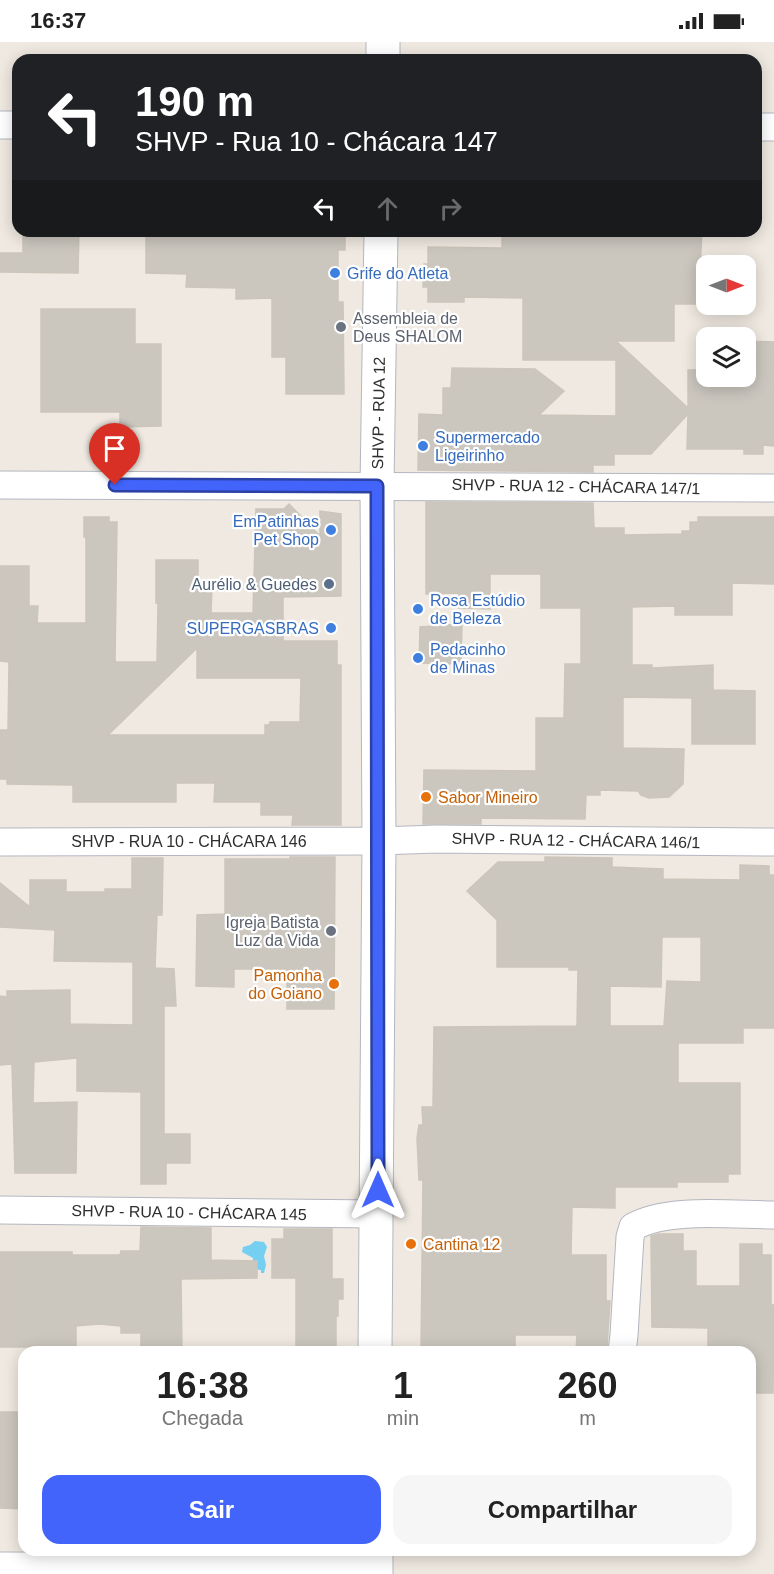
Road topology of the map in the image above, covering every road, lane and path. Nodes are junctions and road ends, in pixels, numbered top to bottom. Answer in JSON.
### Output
{"nodes":[{"id":1,"x":381,"y":237,"type":"edge"},
{"id":2,"x":0,"y":484,"type":"edge"},
{"id":3,"x":377,"y":486,"type":"junction"},
{"id":4,"x":774,"y":488,"type":"edge"},
{"id":5,"x":379,"y":841,"type":"junction"},
{"id":6,"x":0,"y":842,"type":"edge"},
{"id":7,"x":774,"y":842,"type":"edge"},
{"id":8,"x":0,"y":1210,"type":"edge"},
{"id":9,"x":378,"y":1214,"type":"junction"},
{"id":10,"x":774,"y":1215,"type":"edge"},
{"id":11,"x":375,"y":1346,"type":"edge"},
{"id":12,"x":622,"y":1346,"type":"edge"},
{"id":13,"x":376,"y":1563,"type":"edge"},
{"id":14,"x":0,"y":1566,"type":"edge"}],
"edges":[{"from":1,"to":3,"type":"street","name":"SHVP - RUA 12"},
{"from":2,"to":3,"type":"street","name":"SHVP - RUA 12 - CHÁCARA 147/1"},
{"from":3,"to":4,"type":"street","name":"SHVP - RUA 12 - CHÁCARA 147/1"},
{"from":3,"to":5,"type":"street","name":"SHVP - RUA 12"},
{"from":5,"to":6,"type":"street","name":"SHVP - RUA 10 - CHÁCARA 146"},
{"from":5,"to":7,"type":"street","name":"SHVP - RUA 12 - CHÁCARA 146/1"},
{"from":5,"to":9,"type":"street","name":"SHVP - RUA 12"},
{"from":8,"to":9,"type":"street","name":"SHVP - RUA 10 - CHÁCARA 145"},
{"from":9,"to":11,"type":"street","name":"SHVP - RUA 12"},
{"from":10,"to":12,"type":"street"},
{"from":13,"to":14,"type":"street"}]}
